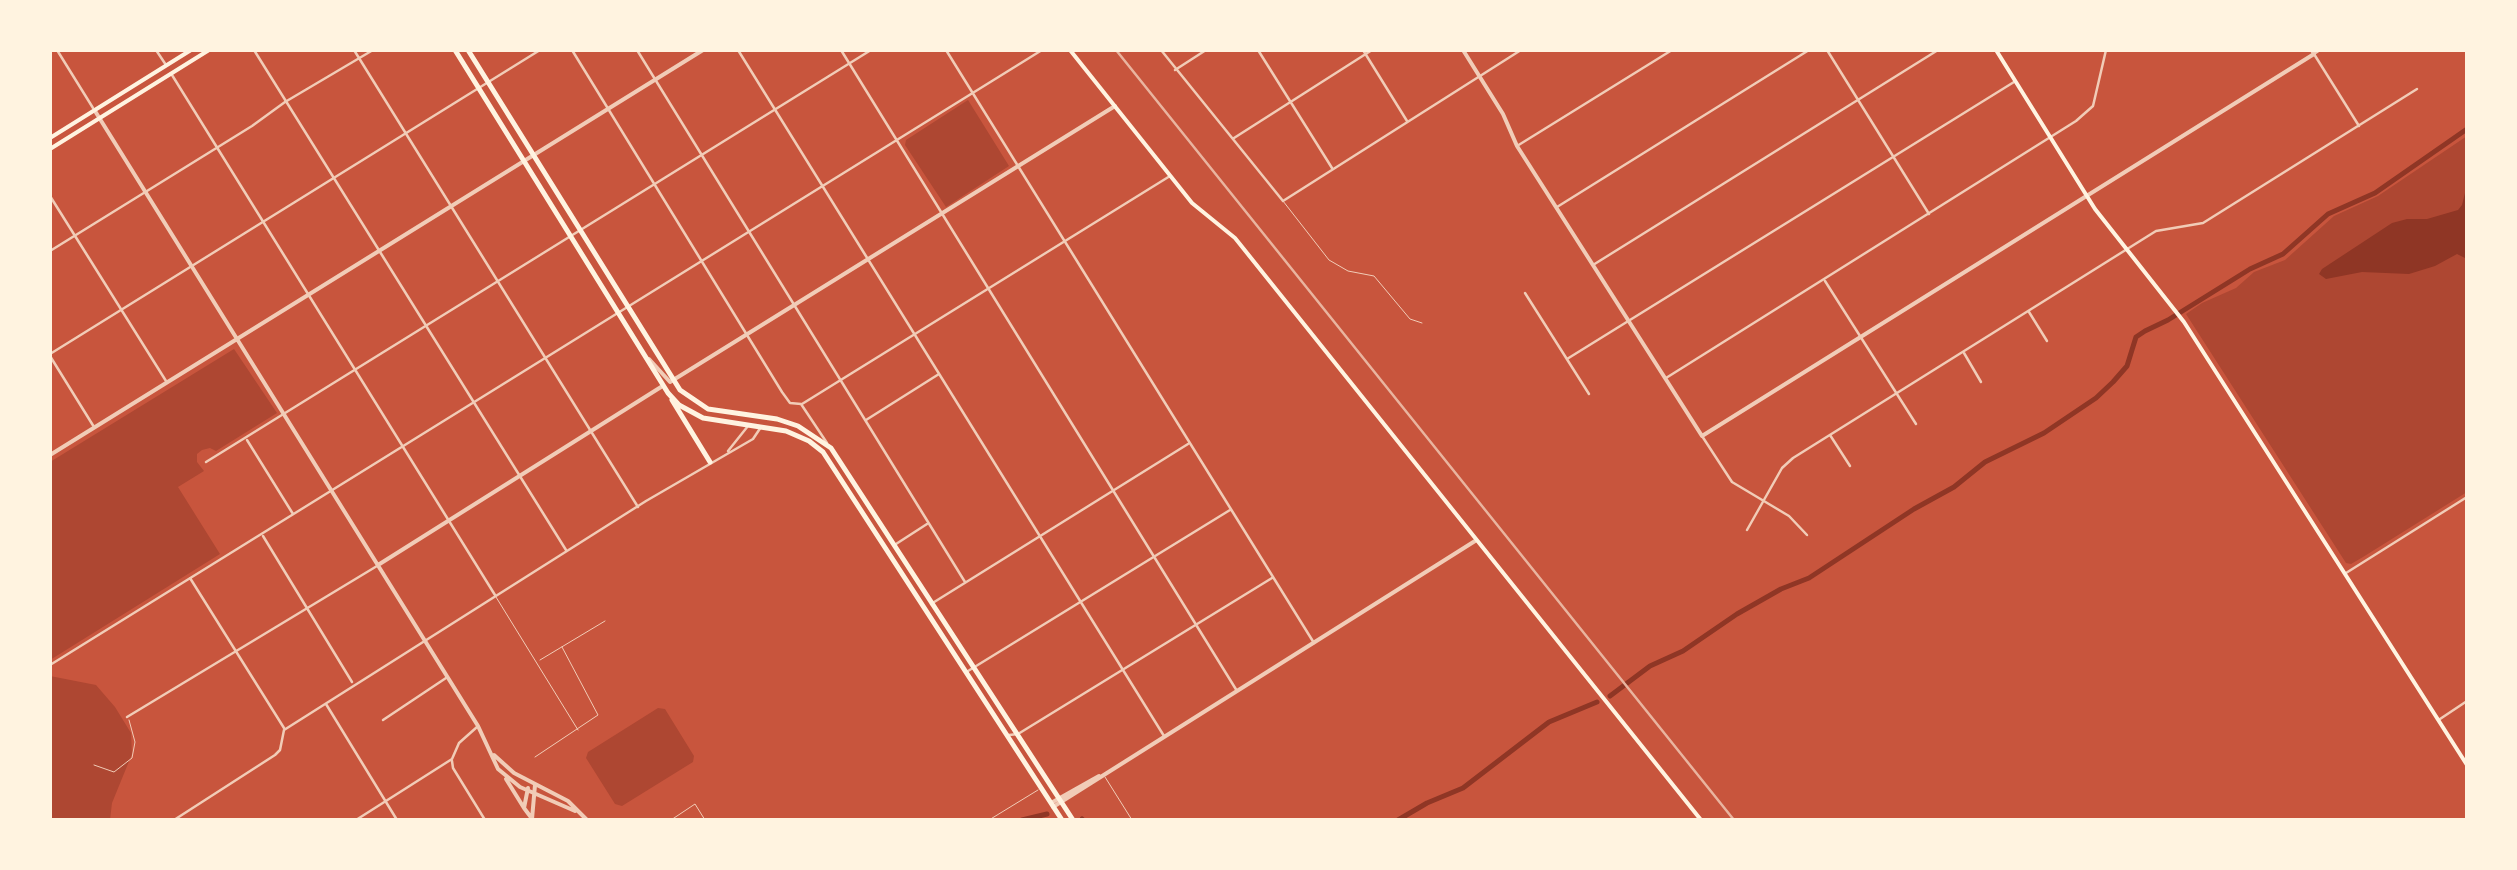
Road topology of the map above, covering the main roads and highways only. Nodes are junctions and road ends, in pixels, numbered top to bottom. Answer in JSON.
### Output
{"nodes":[{"id":1,"x":191,"y":50,"type":"edge"},
{"id":2,"x":209,"y":50,"type":"edge"},
{"id":3,"x":455,"y":50,"type":"edge"},
{"id":4,"x":468,"y":50,"type":"edge"},
{"id":5,"x":1070,"y":50,"type":"edge"},
{"id":6,"x":1996,"y":50,"type":"edge"},
{"id":7,"x":50,"y":138,"type":"edge"},
{"id":8,"x":50,"y":149,"type":"edge"},
{"id":9,"x":668,"y":393,"type":"junction"},
{"id":10,"x":766,"y":418,"type":"junction"},
{"id":11,"x":748,"y":424,"type":"junction"},
{"id":12,"x":710,"y":462,"type":"road end"},
{"id":13,"x":2467,"y":764,"type":"edge"},
{"id":14,"x":1062,"y":820,"type":"edge"},
{"id":15,"x":1073,"y":820,"type":"edge"},
{"id":16,"x":1701,"y":820,"type":"edge"}],
"edges":[{"from":1,"to":7,"type":"main road"},
{"from":2,"to":8,"type":"main road"},
{"from":3,"to":9,"type":"main road"},
{"from":4,"to":10,"type":"main road"},
{"from":5,"to":16,"type":"main road"},
{"from":6,"to":13,"type":"main road"},
{"from":9,"to":11,"type":"main road"},
{"from":9,"to":12,"type":"main road"},
{"from":10,"to":11,"type":"main road"},
{"from":10,"to":15,"type":"main road"},
{"from":11,"to":14,"type":"main road"}]}
